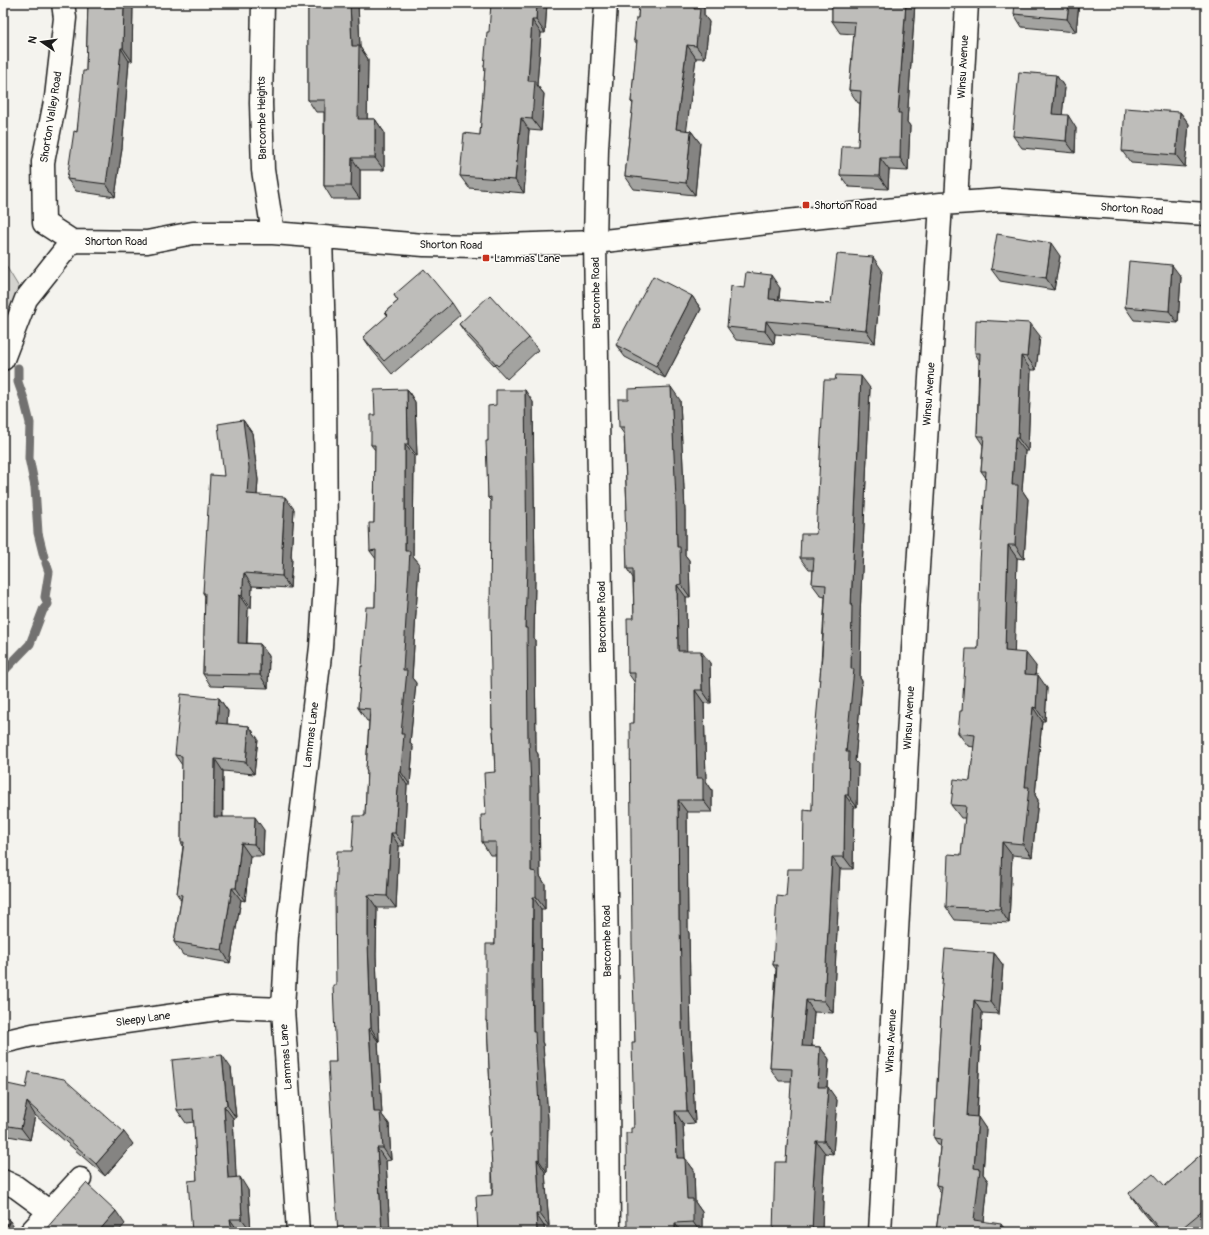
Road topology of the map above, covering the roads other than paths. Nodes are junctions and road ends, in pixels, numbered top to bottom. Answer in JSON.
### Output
{"nodes":[{"id":1,"x":63,"y":3,"type":"edge"},
{"id":2,"x":263,"y":3,"type":"edge"},
{"id":3,"x":606,"y":3,"type":"edge"},
{"id":4,"x":966,"y":3,"type":"edge"},
{"id":5,"x":948,"y":203,"type":"junction"},
{"id":6,"x":1206,"y":214,"type":"edge"},
{"id":7,"x":273,"y":233,"type":"junction"},
{"id":8,"x":320,"y":237,"type":"junction"},
{"id":9,"x":72,"y":241,"type":"junction"},
{"id":10,"x":595,"y":242,"type":"junction"},
{"id":11,"x":3,"y":359,"type":"edge"},
{"id":12,"x":283,"y":1009,"type":"junction"},
{"id":13,"x":3,"y":1042,"type":"edge"},
{"id":14,"x":80,"y":1179,"type":"dead end"},
{"id":15,"x":3,"y":1181,"type":"edge"},
{"id":16,"x":50,"y":1212,"type":"junction"},
{"id":17,"x":31,"y":1232,"type":"edge"},
{"id":18,"x":298,"y":1232,"type":"edge"},
{"id":19,"x":608,"y":1232,"type":"edge"},
{"id":20,"x":880,"y":1232,"type":"edge"}],
"edges":[{"from":1,"to":9,"type":"street","name":"Shorton Valley Road"},
{"from":2,"to":7,"type":"street","name":"Barcombe Heights"},
{"from":3,"to":10,"type":"street","name":"Barcombe Road"},
{"from":4,"to":5,"type":"street","name":"Winsu Avenue"},
{"from":5,"to":6,"type":"street","name":"Shorton Road"},
{"from":5,"to":10,"type":"street","name":"Shorton Road"},
{"from":5,"to":20,"type":"street","name":"Winsu Avenue"},
{"from":7,"to":8,"type":"street","name":"Shorton Road"},
{"from":7,"to":9,"type":"street","name":"Shorton Road"},
{"from":8,"to":10,"type":"street","name":"Shorton Road"},
{"from":8,"to":12,"type":"street","name":"Lammas Lane"},
{"from":9,"to":11,"type":"street","name":"Shorton Road"},
{"from":10,"to":19,"type":"street","name":"Barcombe Road"},
{"from":12,"to":13,"type":"street","name":"Sleepy Lane"},
{"from":12,"to":18,"type":"street","name":"Lammas Lane"},
{"from":14,"to":16,"type":"street"},
{"from":15,"to":16,"type":"street"},
{"from":16,"to":17,"type":"street"}]}
